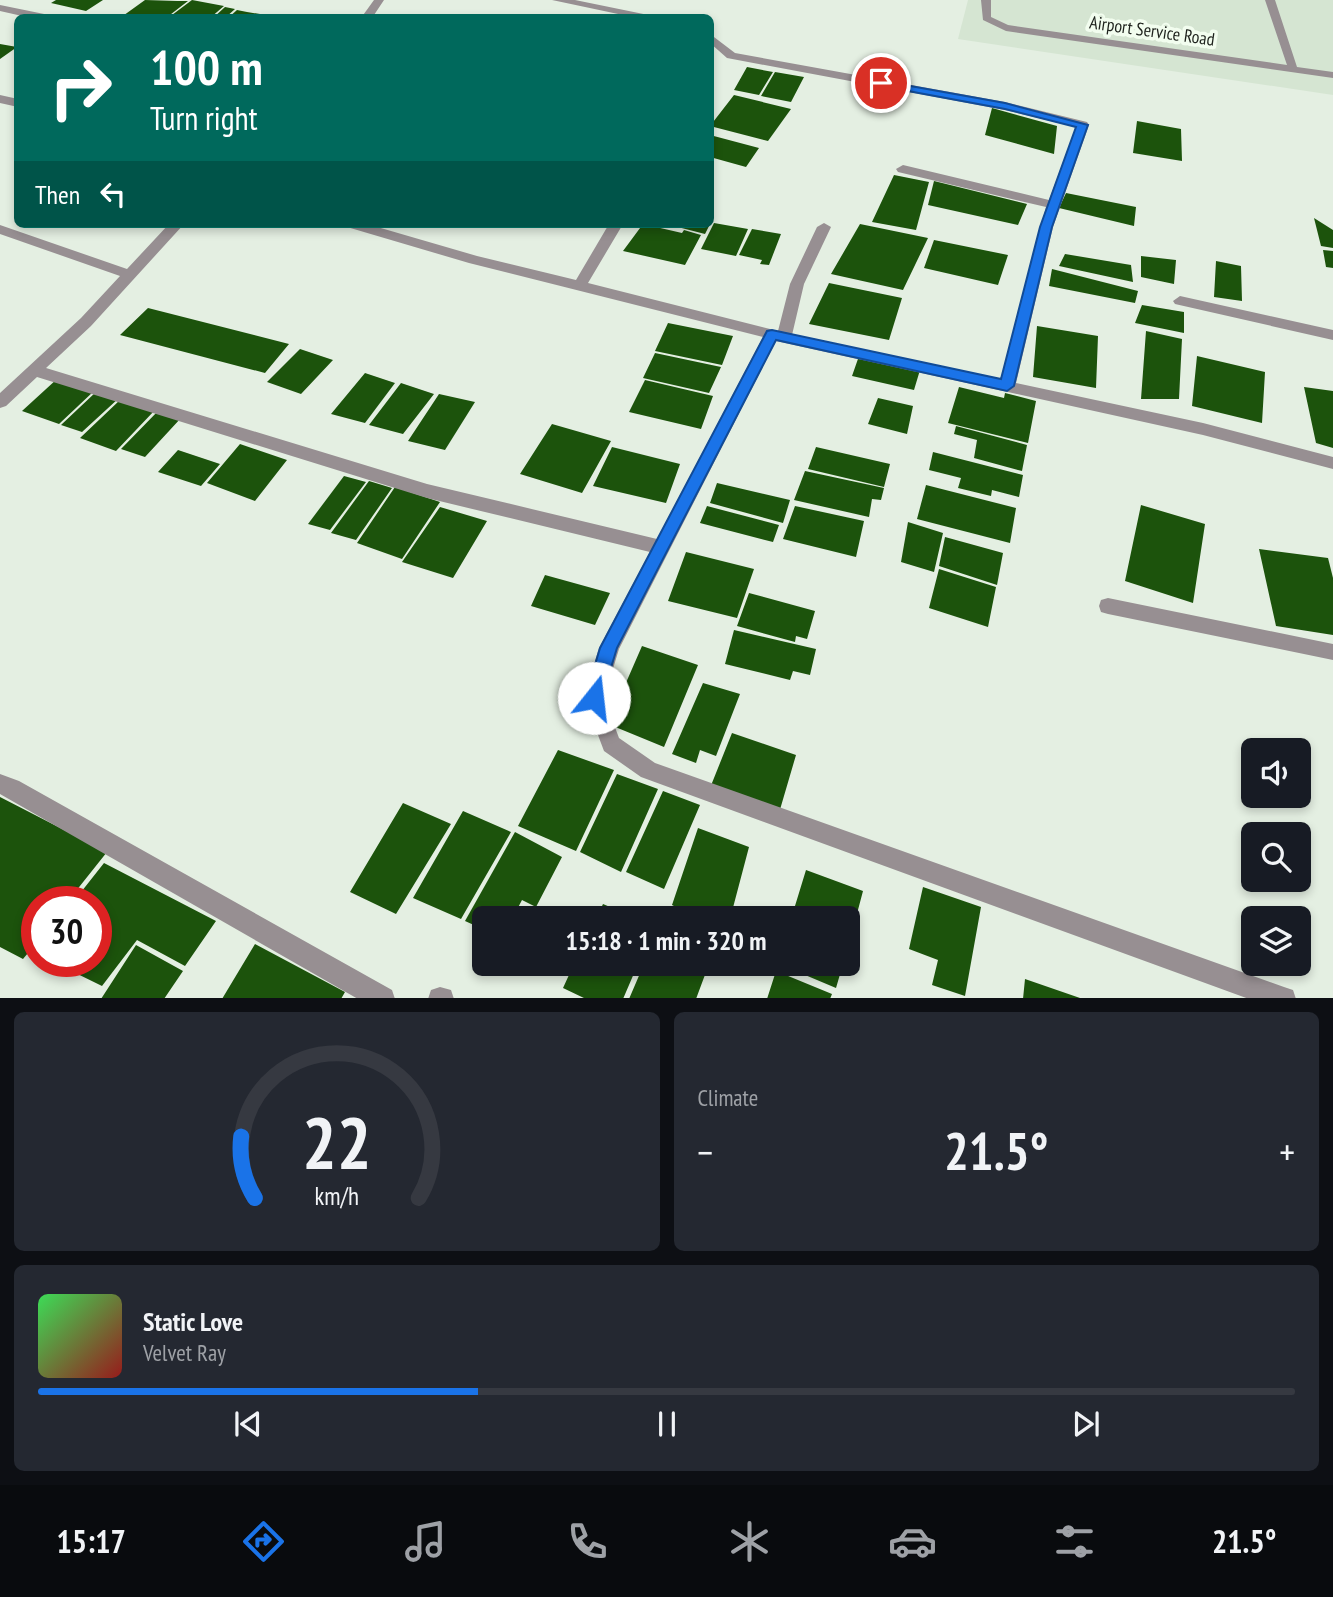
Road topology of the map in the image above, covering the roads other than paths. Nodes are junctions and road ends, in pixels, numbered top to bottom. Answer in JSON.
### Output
{"nodes":[{"id":1,"x":557,"y":0,"type":"edge"},
{"id":2,"x":632,"y":0,"type":"edge"},
{"id":3,"x":986,"y":0,"type":"edge"},
{"id":4,"x":1270,"y":0,"type":"edge"},
{"id":5,"x":0,"y":8,"type":"edge"},
{"id":6,"x":619,"y":10,"type":"junction"},
{"id":7,"x":29,"y":14,"type":"edge"},
{"id":8,"x":638,"y":14,"type":"edge"},
{"id":9,"x":714,"y":41,"type":"edge"},
{"id":10,"x":1293,"y":69,"type":"junction"},
{"id":11,"x":1333,"y":75,"type":"edge"},
{"id":12,"x":903,"y":169,"type":"dead end"},
{"id":13,"x":1053,"y":205,"type":"junction"},
{"id":14,"x":824,"y":227,"type":"dead end"},
{"id":15,"x":173,"y":228,"type":"edge"},
{"id":16,"x":366,"y":228,"type":"edge"},
{"id":17,"x":614,"y":228,"type":"edge"},
{"id":18,"x":0,"y":229,"type":"edge"},
{"id":19,"x":131,"y":275,"type":"junction"},
{"id":20,"x":579,"y":286,"type":"junction"},
{"id":21,"x":1180,"y":300,"type":"dead end"},
{"id":22,"x":1333,"y":335,"type":"edge"},
{"id":23,"x":778,"y":336,"type":"junction"},
{"id":24,"x":34,"y":370,"type":"junction"},
{"id":25,"x":1007,"y":386,"type":"junction"},
{"id":26,"x":0,"y":401,"type":"edge"},
{"id":27,"x":1333,"y":463,"type":"edge"},
{"id":28,"x":661,"y":547,"type":"junction"},
{"id":29,"x":1108,"y":606,"type":"dead end"},
{"id":30,"x":1333,"y":652,"type":"edge"},
{"id":31,"x":11,"y":789,"type":"edge"},
{"id":32,"x":381,"y":998,"type":"edge"},
{"id":33,"x":1281,"y":998,"type":"edge"}],
"edges":[{"from":1,"to":6,"type":"street"},
{"from":2,"to":6,"type":"street"},
{"from":3,"to":10,"type":"lane","name":"Airport Service Road"},
{"from":4,"to":10,"type":"lane"},
{"from":5,"to":7,"type":"street"},
{"from":6,"to":8,"type":"street"},
{"from":9,"to":13,"type":"street"},
{"from":10,"to":11,"type":"lane","name":"Airport Service Road"},
{"from":12,"to":13,"type":"street"},
{"from":13,"to":25,"type":"street"},
{"from":14,"to":23,"type":"street"},
{"from":15,"to":19,"type":"street"},
{"from":16,"to":20,"type":"street"},
{"from":17,"to":20,"type":"street"},
{"from":18,"to":19,"type":"street"},
{"from":19,"to":24,"type":"street"},
{"from":20,"to":23,"type":"street"},
{"from":21,"to":22,"type":"street"},
{"from":23,"to":25,"type":"street"},
{"from":23,"to":28,"type":"street"},
{"from":24,"to":26,"type":"street"},
{"from":24,"to":28,"type":"street"},
{"from":25,"to":27,"type":"street"},
{"from":28,"to":33,"type":"street"},
{"from":29,"to":30,"type":"street"},
{"from":31,"to":32,"type":"street"}]}
